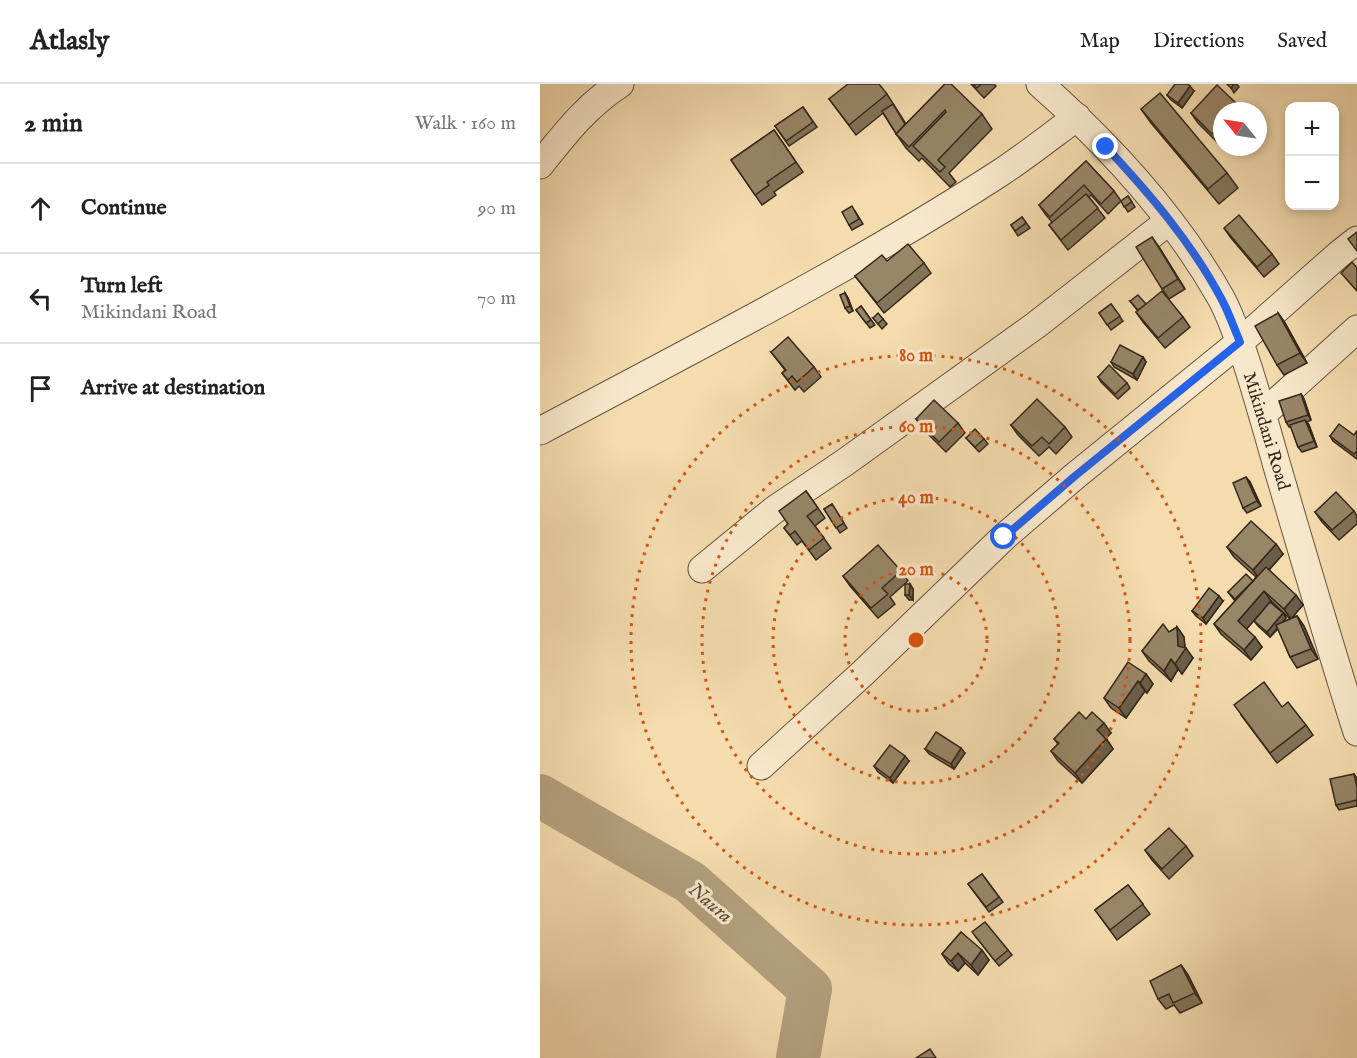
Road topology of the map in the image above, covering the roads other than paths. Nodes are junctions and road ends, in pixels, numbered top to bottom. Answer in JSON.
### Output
{"nodes":[{"id":1,"x":620,"y":84,"type":"edge"},
{"id":2,"x":1040,"y":84,"type":"edge"},
{"id":3,"x":1077,"y":117,"type":"junction"},
{"id":4,"x":540,"y":165,"type":"edge"},
{"id":5,"x":1170,"y":221,"type":"junction"},
{"id":6,"x":1357,"y":240,"type":"edge"},
{"id":7,"x":1357,"y":329,"type":"edge"},
{"id":8,"x":1240,"y":342,"type":"junction"},
{"id":9,"x":1263,"y":414,"type":"junction"},
{"id":10,"x":540,"y":431,"type":"edge"},
{"id":11,"x":702,"y":569,"type":"dead end"},
{"id":12,"x":1357,"y":732,"type":"edge"},
{"id":13,"x":761,"y":766,"type":"dead end"}],
"edges":[{"from":1,"to":4,"type":"street"},
{"from":2,"to":3,"type":"street","name":"Mikindani Road"},
{"from":3,"to":5,"type":"street","name":"Mikindani Road"},
{"from":3,"to":10,"type":"street"},
{"from":5,"to":8,"type":"street","name":"Mikindani Road"},
{"from":5,"to":11,"type":"street"},
{"from":6,"to":8,"type":"street"},
{"from":7,"to":9,"type":"street"},
{"from":8,"to":9,"type":"street","name":"Mikindani Road"},
{"from":8,"to":13,"type":"street"},
{"from":9,"to":12,"type":"street","name":"Mikindani Road"}]}
